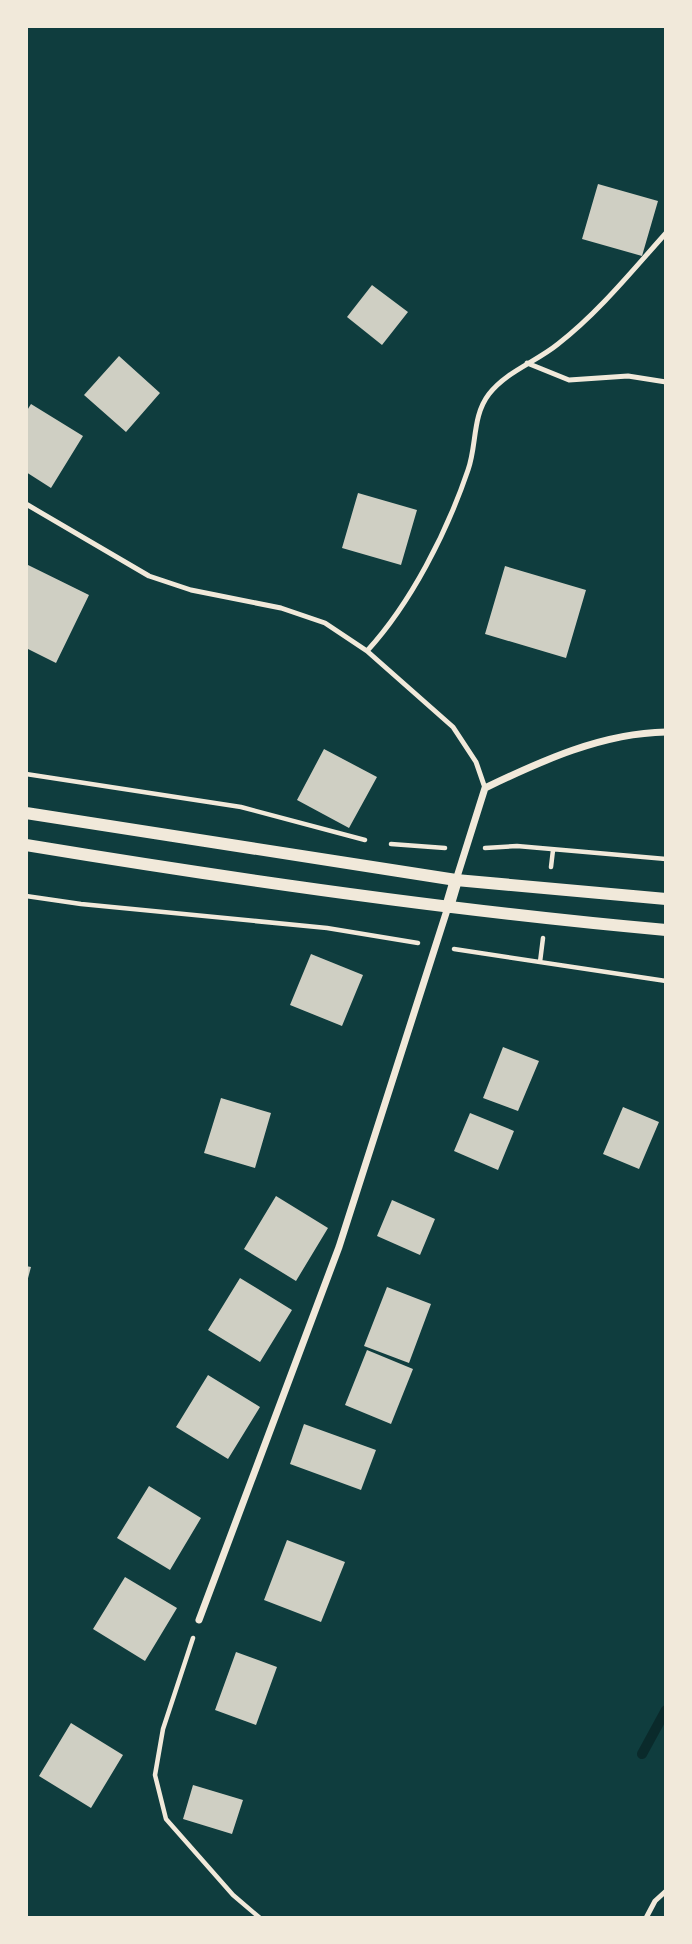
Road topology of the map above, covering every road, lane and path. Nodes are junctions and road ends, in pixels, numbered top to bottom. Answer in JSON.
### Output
{"nodes":[{"id":1,"x":666,"y":233,"type":"edge"},
{"id":2,"x":527,"y":363,"type":"junction"},
{"id":3,"x":666,"y":382,"type":"edge"},
{"id":4,"x":26,"y":504,"type":"edge"},
{"id":5,"x":367,"y":651,"type":"junction"},
{"id":6,"x":666,"y":732,"type":"edge"},
{"id":7,"x":26,"y":774,"type":"edge"},
{"id":8,"x":485,"y":788,"type":"junction"},
{"id":9,"x":26,"y":813,"type":"edge"},
{"id":10,"x":366,"y":840,"type":"dead end"},
{"id":11,"x":379,"y":844,"type":"dead end"},
{"id":12,"x":26,"y":845,"type":"edge"},
{"id":13,"x":464,"y":849,"type":"junction"},
{"id":14,"x":666,"y":859,"type":"edge"},
{"id":15,"x":456,"y":880,"type":"junction"},
{"id":16,"x":26,"y":896,"type":"edge"},
{"id":17,"x":666,"y":899,"type":"edge"},
{"id":18,"x":448,"y":907,"type":"junction"},
{"id":19,"x":666,"y":930,"type":"edge"},
{"id":20,"x":435,"y":946,"type":"junction"},
{"id":21,"x":666,"y":981,"type":"edge"},
{"id":22,"x":199,"y":1620,"type":"joint"},
{"id":23,"x":666,"y":1891,"type":"edge"},
{"id":24,"x":260,"y":1918,"type":"edge"},
{"id":25,"x":646,"y":1918,"type":"edge"}],
"edges":[{"from":1,"to":2,"type":"lane"},
{"from":2,"to":3,"type":"lane"},
{"from":2,"to":5,"type":"lane"},
{"from":4,"to":5,"type":"lane"},
{"from":5,"to":8,"type":"lane"},
{"from":6,"to":8,"type":"street"},
{"from":7,"to":10,"type":"path"},
{"from":8,"to":13,"type":"street"},
{"from":9,"to":15,"type":"street"},
{"from":11,"to":13,"type":"path"},
{"from":12,"to":18,"type":"street"},
{"from":13,"to":14,"type":"path"},
{"from":13,"to":15,"type":"street"},
{"from":15,"to":17,"type":"street"},
{"from":15,"to":18,"type":"street"},
{"from":16,"to":20,"type":"path"},
{"from":18,"to":19,"type":"street"},
{"from":18,"to":20,"type":"street"},
{"from":20,"to":21,"type":"path"},
{"from":20,"to":22,"type":"street"},
{"from":22,"to":24,"type":"path"},
{"from":23,"to":25,"type":"lane"}]}
